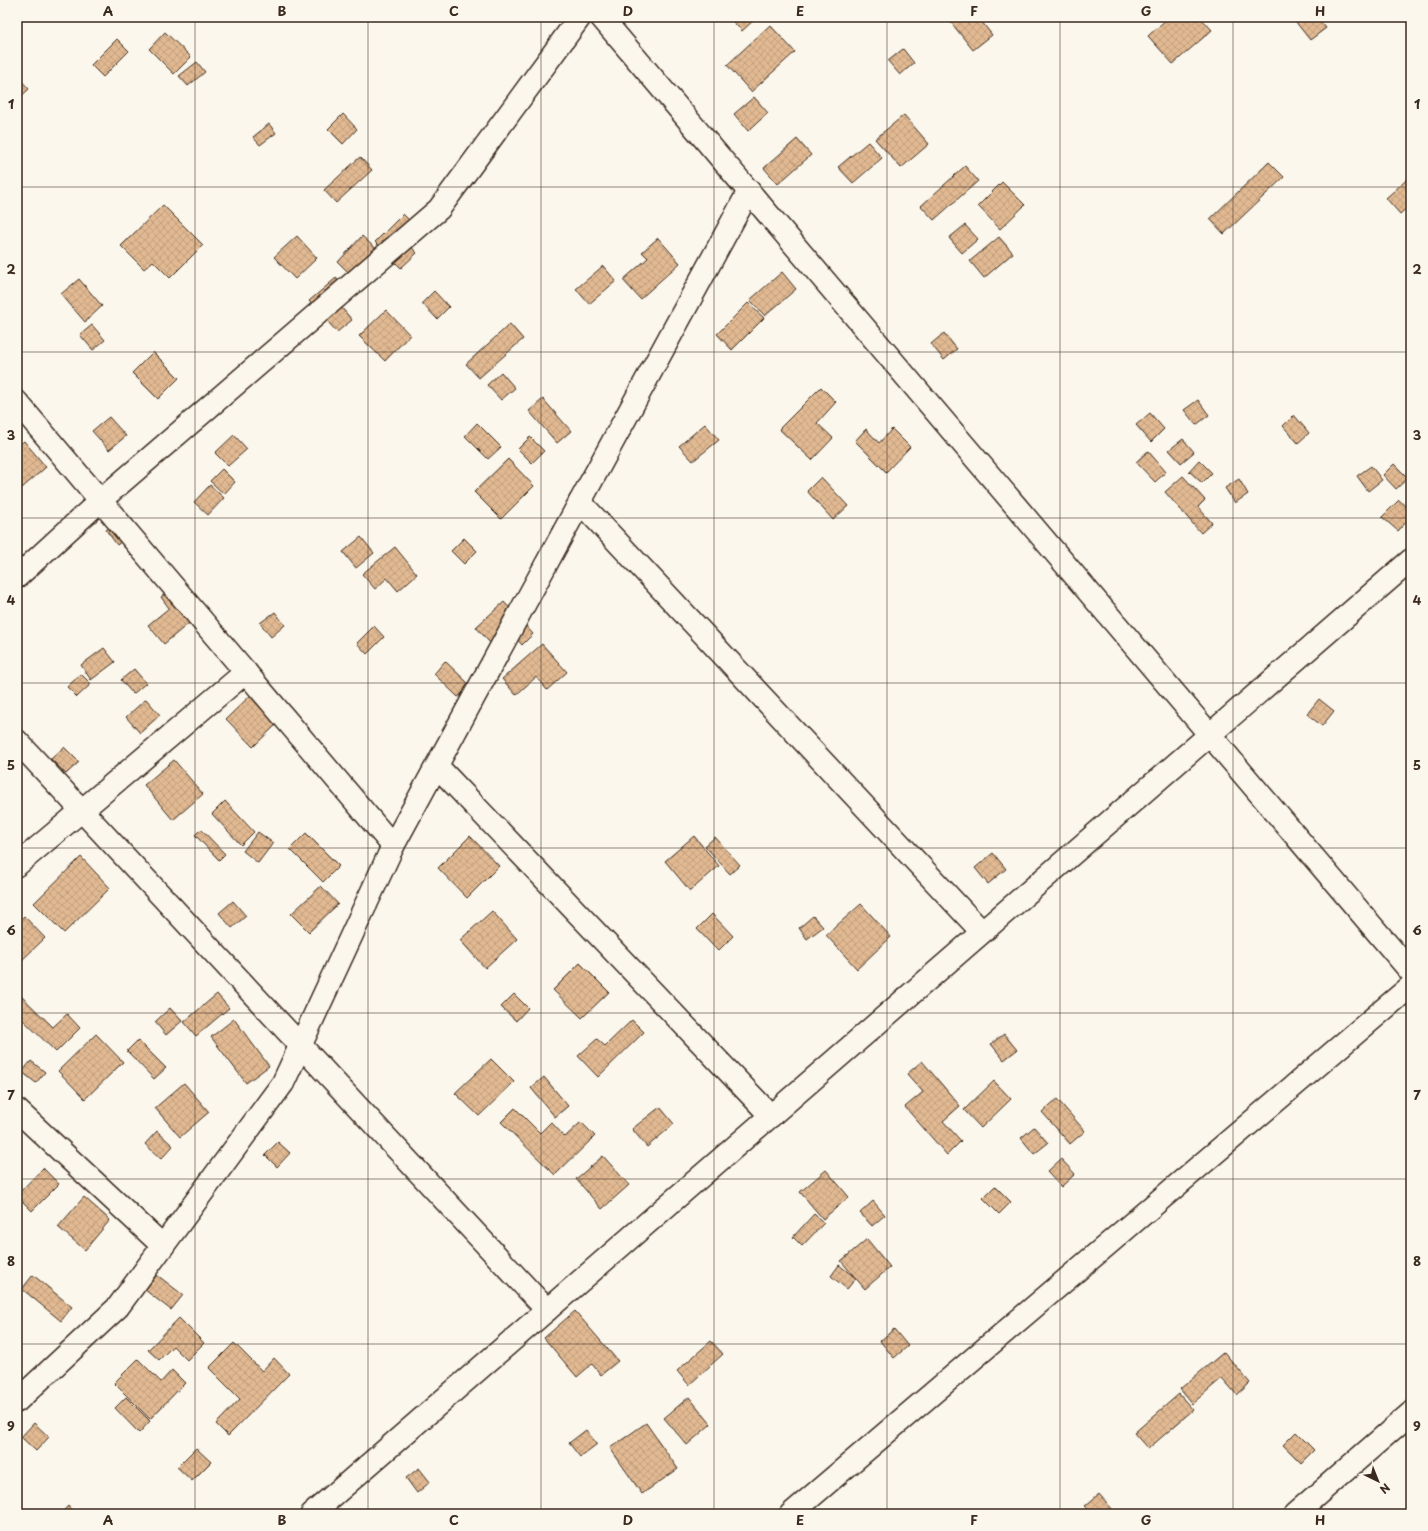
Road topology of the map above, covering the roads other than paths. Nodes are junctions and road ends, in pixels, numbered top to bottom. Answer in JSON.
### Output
{"nodes":[{"id":1,"x":580,"y":17,"type":"edge"},
{"id":2,"x":601,"y":17,"type":"edge"},
{"id":3,"x":749,"y":191,"type":"junction"},
{"id":4,"x":17,"y":402,"type":"edge"},
{"id":5,"x":101,"y":500,"type":"junction"},
{"id":6,"x":580,"y":502,"type":"junction"},
{"id":7,"x":1411,"y":560,"type":"edge"},
{"id":8,"x":17,"y":577,"type":"edge"},
{"id":9,"x":246,"y":672,"type":"junction"},
{"id":10,"x":1210,"y":735,"type":"junction"},
{"id":11,"x":17,"y":741,"type":"edge"},
{"id":12,"x":437,"y":766,"type":"junction"},
{"id":13,"x":82,"y":810,"type":"junction"},
{"id":14,"x":393,"y":846,"type":"junction"},
{"id":15,"x":17,"y":865,"type":"edge"},
{"id":16,"x":982,"y":932,"type":"junction"},
{"id":17,"x":1411,"y":972,"type":"edge"},
{"id":18,"x":1411,"y":986,"type":"edge"},
{"id":19,"x":301,"y":1045,"type":"junction"},
{"id":20,"x":17,"y":1110,"type":"edge"},
{"id":21,"x":771,"y":1116,"type":"junction"},
{"id":22,"x":163,"y":1246,"type":"junction"},
{"id":23,"x":547,"y":1310,"type":"junction"},
{"id":24,"x":17,"y":1400,"type":"edge"},
{"id":25,"x":1411,"y":1413,"type":"edge"},
{"id":26,"x":312,"y":1514,"type":"edge"},
{"id":27,"x":791,"y":1514,"type":"edge"},
{"id":28,"x":1295,"y":1514,"type":"edge"}],
"edges":[{"from":1,"to":5,"type":"street"},
{"from":2,"to":3,"type":"street"},
{"from":3,"to":6,"type":"street"},
{"from":3,"to":10,"type":"street"},
{"from":4,"to":5,"type":"street"},
{"from":5,"to":8,"type":"street"},
{"from":5,"to":9,"type":"street"},
{"from":6,"to":12,"type":"street"},
{"from":6,"to":16,"type":"street"},
{"from":7,"to":10,"type":"street"},
{"from":9,"to":13,"type":"street"},
{"from":9,"to":14,"type":"street"},
{"from":10,"to":16,"type":"street"},
{"from":10,"to":17,"type":"street"},
{"from":11,"to":13,"type":"street"},
{"from":12,"to":14,"type":"street"},
{"from":12,"to":21,"type":"street"},
{"from":13,"to":15,"type":"street"},
{"from":13,"to":19,"type":"street"},
{"from":14,"to":19,"type":"street"},
{"from":16,"to":21,"type":"street"},
{"from":18,"to":27,"type":"street"},
{"from":19,"to":22,"type":"street"},
{"from":19,"to":23,"type":"street"},
{"from":20,"to":22,"type":"street"},
{"from":21,"to":23,"type":"street"},
{"from":22,"to":24,"type":"street"},
{"from":23,"to":26,"type":"street"},
{"from":25,"to":28,"type":"street"}]}
